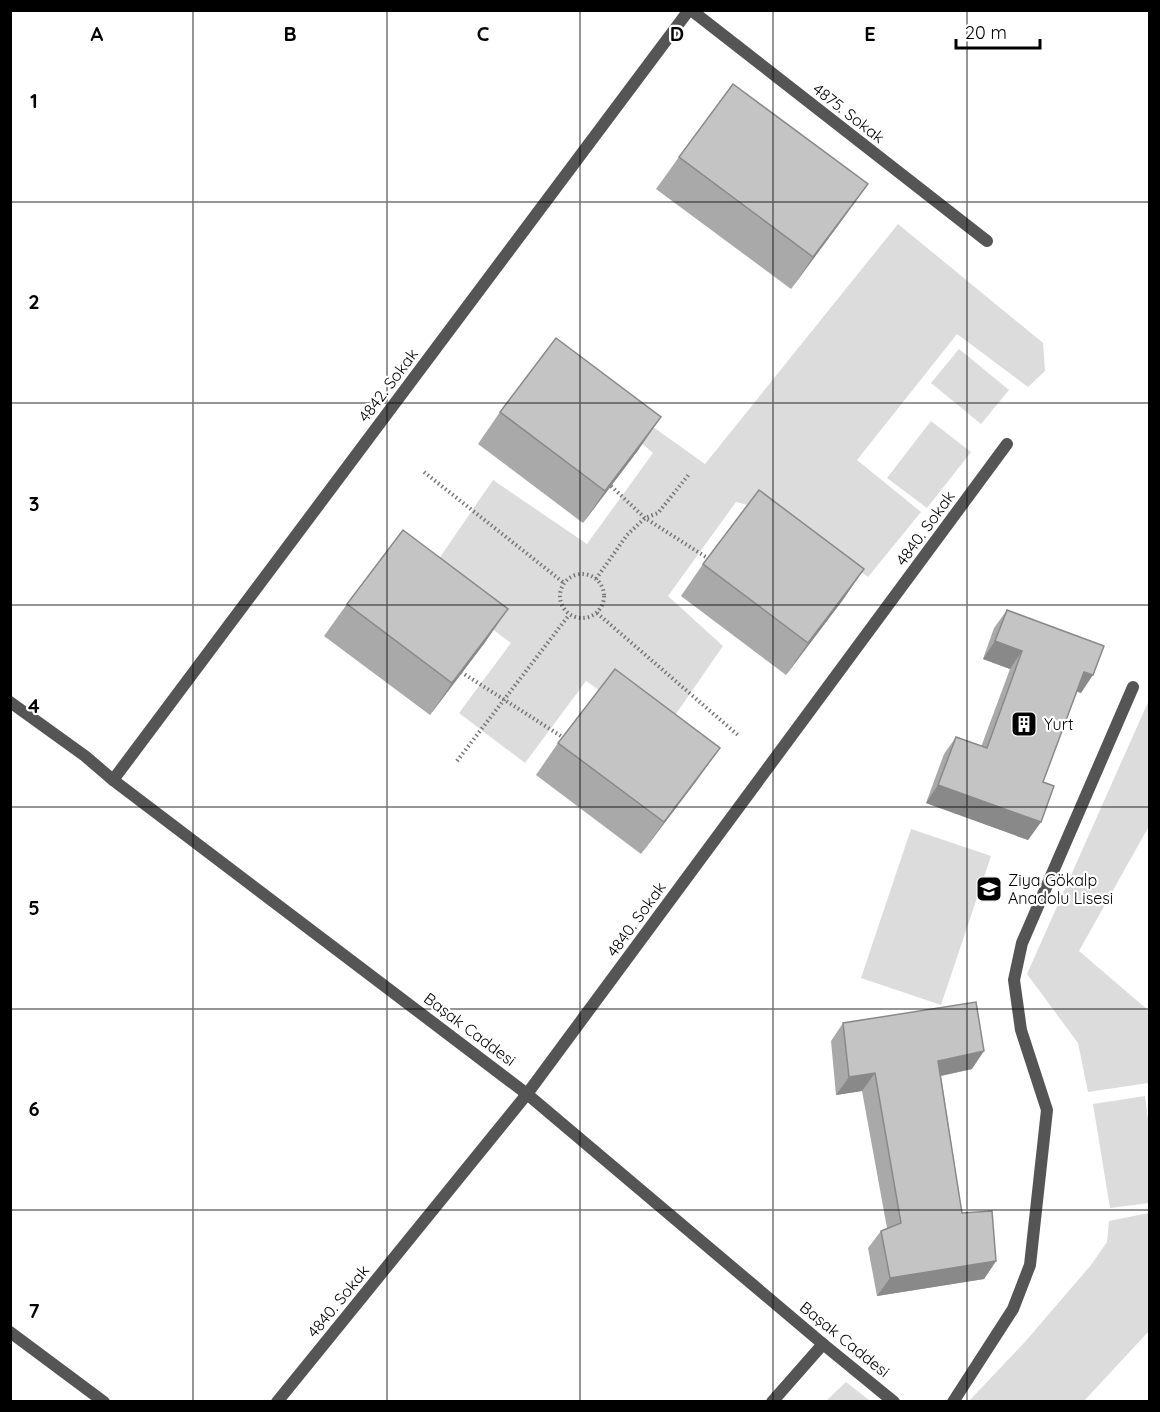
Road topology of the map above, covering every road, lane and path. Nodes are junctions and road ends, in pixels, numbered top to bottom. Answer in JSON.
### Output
{"nodes":[{"id":1,"x":690,"y":10,"type":"edge"},
{"id":2,"x":987,"y":241,"type":"dead end"},
{"id":3,"x":1007,"y":444,"type":"dead end"},
{"id":4,"x":424,"y":472,"type":"dead end"},
{"id":5,"x":690,"y":474,"type":"dead end"},
{"id":6,"x":611,"y":486,"type":"edge"},
{"id":7,"x":645,"y":518,"type":"junction"},
{"id":8,"x":709,"y":559,"type":"edge"},
{"id":9,"x":596,"y":579,"type":"junction"},
{"id":10,"x":564,"y":583,"type":"junction"},
{"id":11,"x":597,"y":613,"type":"junction"},
{"id":12,"x":569,"y":615,"type":"junction"},
{"id":13,"x":461,"y":672,"type":"edge"},
{"id":14,"x":1133,"y":687,"type":"dead end"},
{"id":15,"x":504,"y":699,"type":"junction"},
{"id":16,"x":10,"y":702,"type":"edge"},
{"id":17,"x":740,"y":736,"type":"dead end"},
{"id":18,"x":564,"y":738,"type":"edge"},
{"id":19,"x":457,"y":761,"type":"dead end"},
{"id":20,"x":112,"y":780,"type":"junction"},
{"id":21,"x":527,"y":1094,"type":"junction"},
{"id":22,"x":10,"y":1332,"type":"edge"},
{"id":23,"x":823,"y":1344,"type":"junction"},
{"id":24,"x":104,"y":1401,"type":"edge"},
{"id":25,"x":277,"y":1401,"type":"edge"},
{"id":26,"x":772,"y":1401,"type":"edge"},
{"id":27,"x":894,"y":1401,"type":"edge"},
{"id":28,"x":953,"y":1401,"type":"edge"}],
"edges":[{"from":1,"to":2,"type":"street","name":"4875. Sokak"},
{"from":1,"to":20,"type":"street","name":"4842. Sokak"},
{"from":3,"to":21,"type":"street","name":"4840. Sokak"},
{"from":4,"to":10,"type":"path"},
{"from":5,"to":7,"type":"path"},
{"from":6,"to":7,"type":"path"},
{"from":7,"to":8,"type":"path"},
{"from":7,"to":9,"type":"path"},
{"from":9,"to":10,"type":"path"},
{"from":9,"to":11,"type":"path"},
{"from":10,"to":12,"type":"path"},
{"from":11,"to":12,"type":"path"},
{"from":11,"to":17,"type":"path"},
{"from":12,"to":15,"type":"path"},
{"from":13,"to":15,"type":"path"},
{"from":14,"to":28,"type":"street"},
{"from":15,"to":18,"type":"path"},
{"from":15,"to":19,"type":"path"},
{"from":16,"to":20,"type":"street","name":"Başak Caddesi"},
{"from":20,"to":21,"type":"street","name":"Başak Caddesi"},
{"from":21,"to":23,"type":"street","name":"Başak Caddesi"},
{"from":21,"to":25,"type":"street","name":"4840. Sokak"},
{"from":22,"to":24,"type":"street"},
{"from":23,"to":26,"type":"street"},
{"from":23,"to":27,"type":"street","name":"Başak Caddesi"}]}
